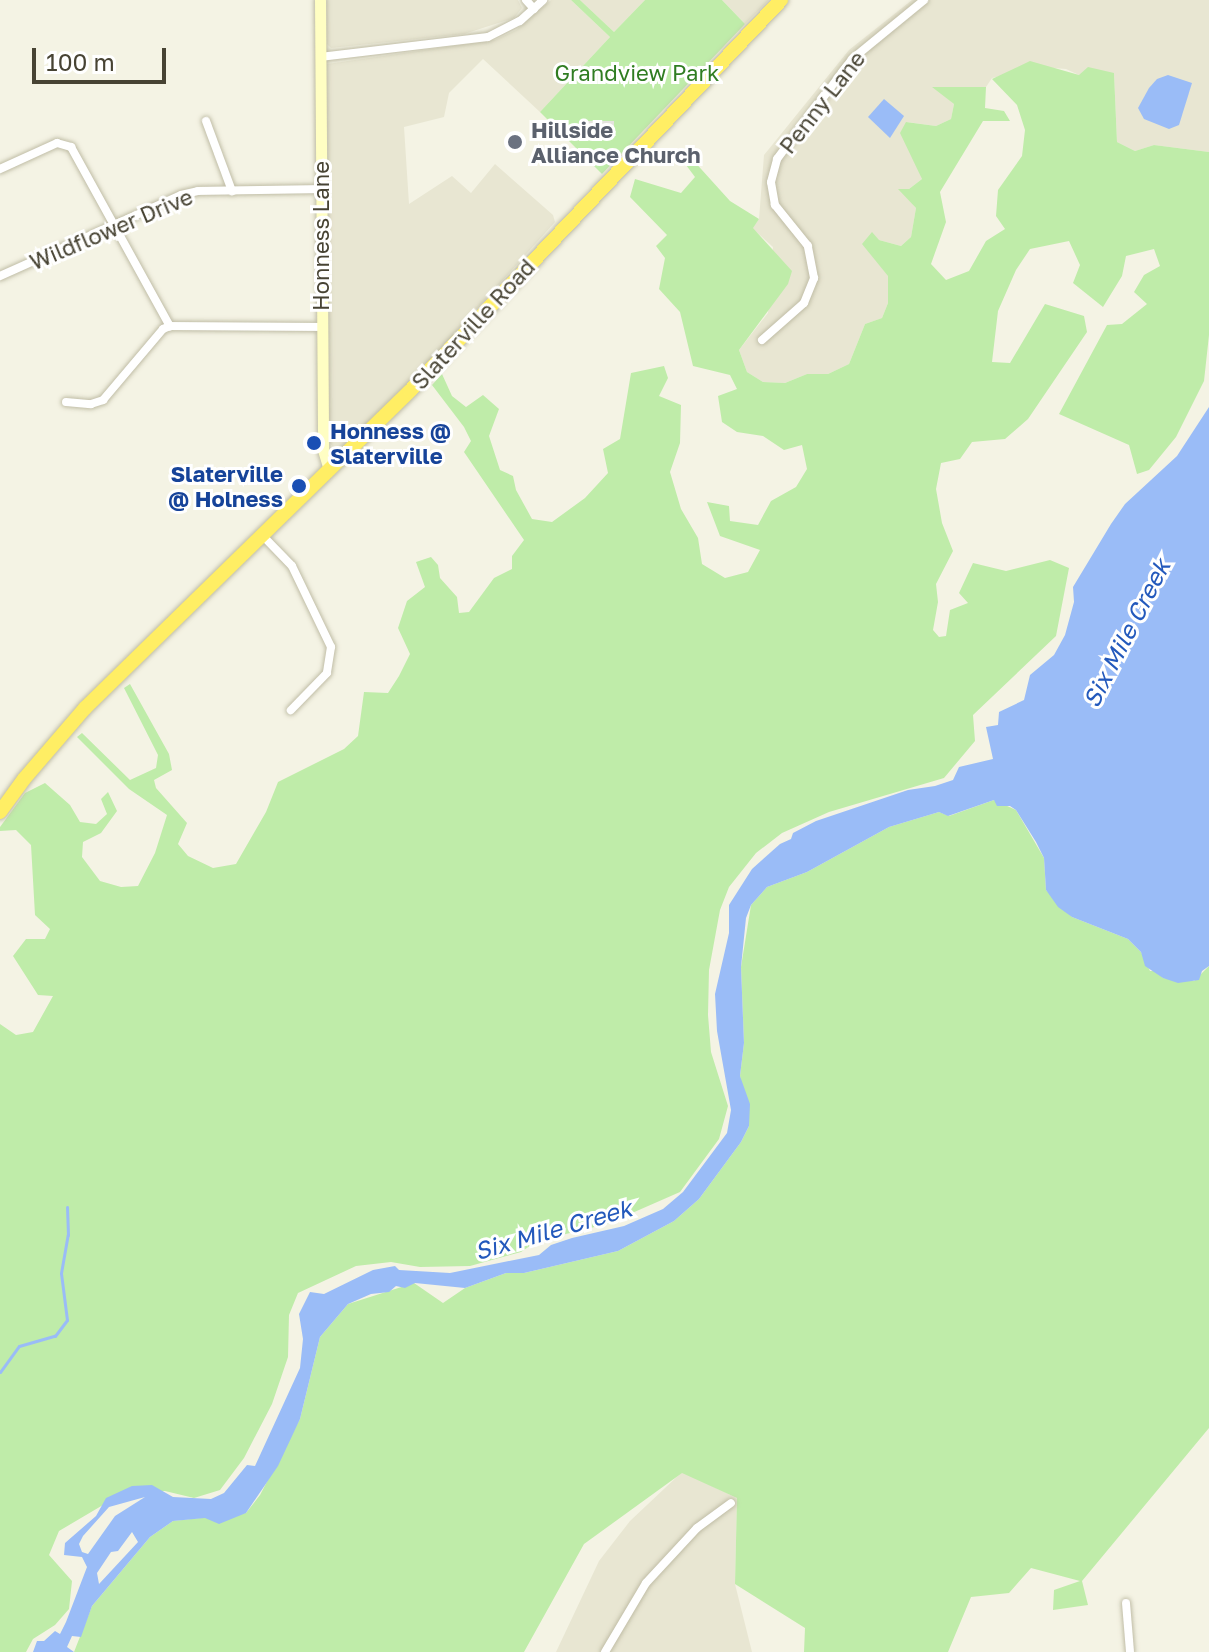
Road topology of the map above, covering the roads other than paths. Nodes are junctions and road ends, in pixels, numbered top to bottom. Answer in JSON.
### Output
{"nodes":[{"id":1,"x":320,"y":0,"type":"edge"},
{"id":2,"x":526,"y":0,"type":"edge"},
{"id":3,"x":543,"y":0,"type":"edge"},
{"id":4,"x":781,"y":0,"type":"edge"},
{"id":5,"x":924,"y":0,"type":"edge"},
{"id":6,"x":534,"y":9,"type":"junction"},
{"id":7,"x":320,"y":57,"type":"junction"},
{"id":8,"x":206,"y":121,"type":"dead end"},
{"id":9,"x":0,"y":169,"type":"edge"},
{"id":10,"x":321,"y":189,"type":"junction"},
{"id":11,"x":232,"y":191,"type":"junction"},
{"id":12,"x":115,"y":226,"type":"junction"},
{"id":13,"x":0,"y":276,"type":"edge"},
{"id":14,"x":170,"y":326,"type":"junction"},
{"id":15,"x":322,"y":327,"type":"junction"},
{"id":16,"x":762,"y":340,"type":"dead end"},
{"id":17,"x":66,"y":402,"type":"dead end"},
{"id":18,"x":329,"y":470,"type":"junction"},
{"id":19,"x":261,"y":534,"type":"junction"},
{"id":20,"x":291,"y":710,"type":"dead end"},
{"id":21,"x":0,"y":812,"type":"edge"},
{"id":22,"x":731,"y":1503,"type":"dead end"},
{"id":23,"x":1126,"y":1603,"type":"dead end"},
{"id":24,"x":605,"y":1652,"type":"edge"},
{"id":25,"x":1130,"y":1652,"type":"edge"}],
"edges":[{"from":1,"to":7,"type":"street","name":"Honness Lane"},
{"from":2,"to":6,"type":"street"},
{"from":3,"to":6,"type":"street"},
{"from":4,"to":18,"type":"highway","name":"Slaterville Road"},
{"from":5,"to":16,"type":"street","name":"Penny Lane"},
{"from":6,"to":7,"type":"street"},
{"from":7,"to":10,"type":"street","name":"Honness Lane"},
{"from":8,"to":11,"type":"street"},
{"from":9,"to":12,"type":"street"},
{"from":10,"to":11,"type":"street","name":"Wildflower Drive"},
{"from":10,"to":15,"type":"street","name":"Honness Lane"},
{"from":11,"to":12,"type":"street","name":"Wildflower Drive"},
{"from":12,"to":13,"type":"street","name":"Wildflower Drive"},
{"from":12,"to":14,"type":"street"},
{"from":14,"to":15,"type":"street"},
{"from":14,"to":17,"type":"street"},
{"from":15,"to":18,"type":"street","name":"Honness Lane"},
{"from":18,"to":19,"type":"highway","name":"Slaterville Road"},
{"from":19,"to":20,"type":"street"},
{"from":19,"to":21,"type":"highway","name":"Slaterville Road"},
{"from":22,"to":24,"type":"street"},
{"from":23,"to":25,"type":"street"}]}
